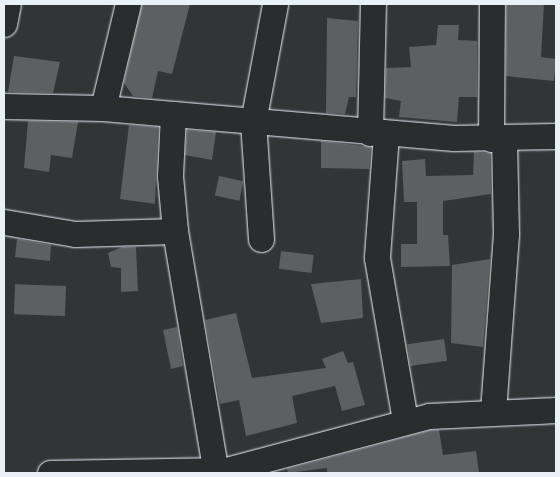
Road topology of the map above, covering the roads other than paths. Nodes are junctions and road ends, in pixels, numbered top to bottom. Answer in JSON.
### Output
{"nodes":[{"id":1,"x":8,"y":4,"type":"edge"},
{"id":2,"x":128,"y":4,"type":"edge"},
{"id":3,"x":276,"y":4,"type":"edge"},
{"id":4,"x":373,"y":4,"type":"edge"},
{"id":5,"x":492,"y":4,"type":"edge"},
{"id":6,"x":4,"y":24,"type":"edge"},
{"id":7,"x":4,"y":106,"type":"edge"},
{"id":8,"x":103,"y":108,"type":"junction"},
{"id":9,"x":173,"y":114,"type":"junction"},
{"id":10,"x":253,"y":122,"type":"junction"},
{"id":11,"x":378,"y":134,"type":"junction"},
{"id":12,"x":556,"y":136,"type":"edge"},
{"id":13,"x":498,"y":138,"type":"junction"},
{"id":14,"x":4,"y":222,"type":"edge"},
{"id":15,"x":175,"y":231,"type":"junction"},
{"id":16,"x":261,"y":239,"type":"dead end"},
{"id":17,"x":556,"y":410,"type":"edge"},
{"id":18,"x":492,"y":411,"type":"junction"},
{"id":19,"x":405,"y":420,"type":"junction"},
{"id":20,"x":216,"y":472,"type":"edge"},
{"id":21,"x":50,"y":473,"type":"edge"}],
"edges":[{"from":1,"to":6,"type":"street"},
{"from":2,"to":8,"type":"street"},
{"from":3,"to":10,"type":"street"},
{"from":4,"to":11,"type":"street"},
{"from":5,"to":13,"type":"street"},
{"from":7,"to":8,"type":"street"},
{"from":8,"to":9,"type":"street"},
{"from":9,"to":10,"type":"street"},
{"from":9,"to":15,"type":"street"},
{"from":10,"to":11,"type":"street"},
{"from":10,"to":16,"type":"street"},
{"from":11,"to":13,"type":"street"},
{"from":11,"to":19,"type":"street"},
{"from":12,"to":13,"type":"street"},
{"from":13,"to":18,"type":"street"},
{"from":14,"to":15,"type":"street"},
{"from":15,"to":20,"type":"street"},
{"from":17,"to":18,"type":"street"},
{"from":18,"to":19,"type":"street"},
{"from":19,"to":20,"type":"street"},
{"from":20,"to":21,"type":"street"}]}
